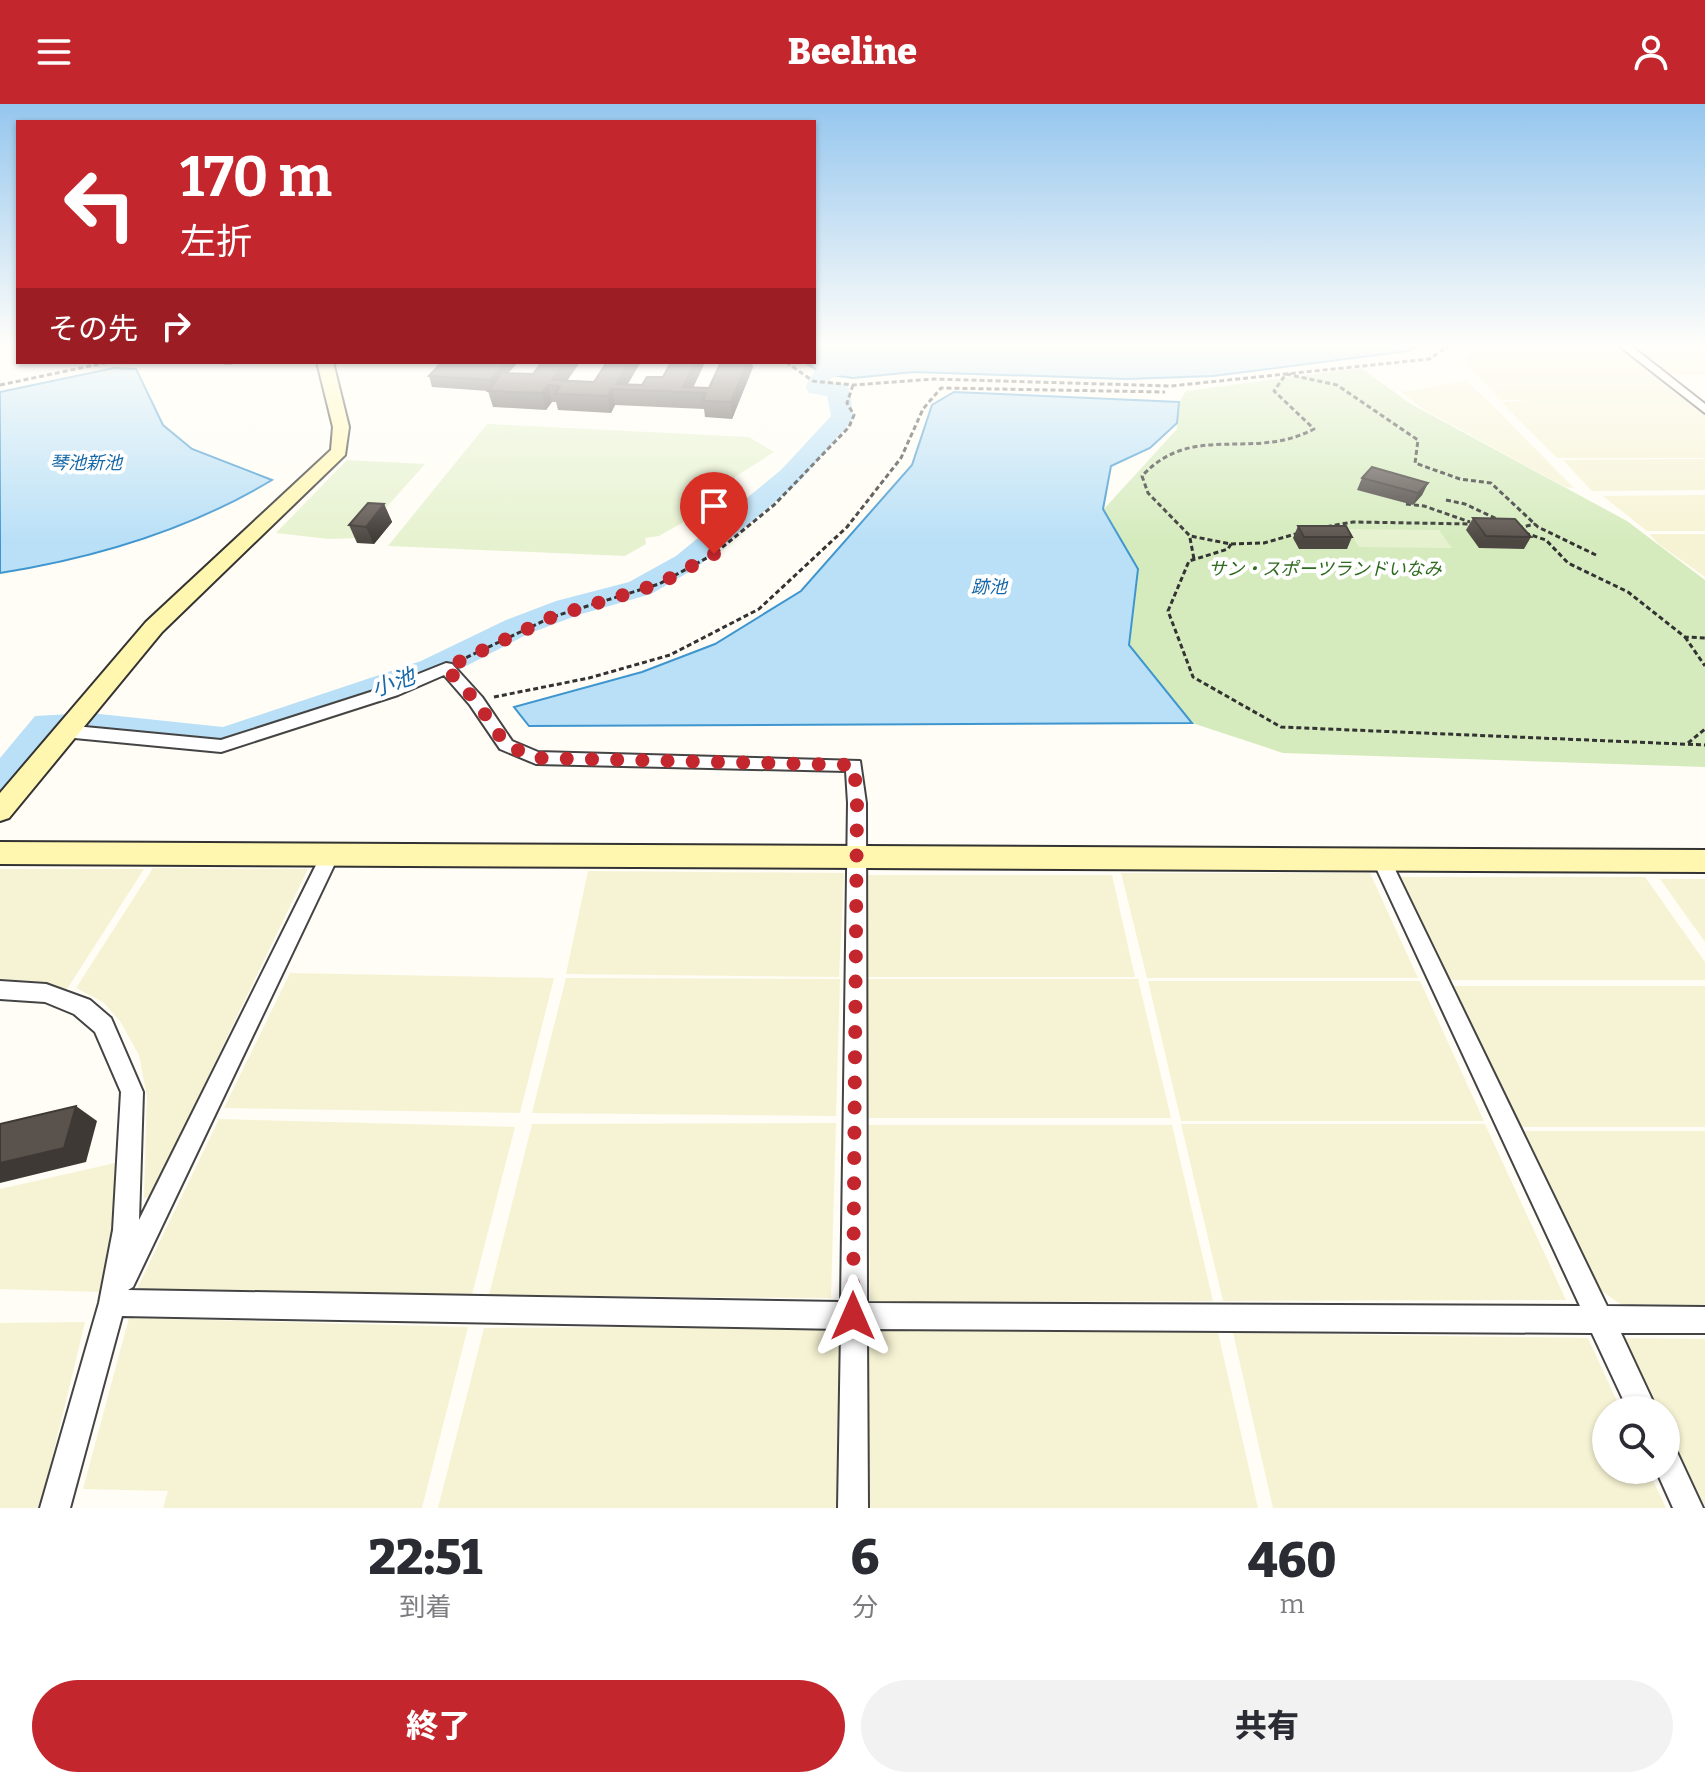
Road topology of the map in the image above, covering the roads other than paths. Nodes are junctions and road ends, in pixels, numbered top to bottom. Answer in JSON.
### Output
{"nodes":[{"id":1,"x":337,"y":411,"type":"edge"},
{"id":2,"x":64,"y":731,"type":"junction"},
{"id":3,"x":0,"y":811,"type":"edge"},
{"id":4,"x":0,"y":853,"type":"edge"},
{"id":5,"x":331,"y":853,"type":"junction"},
{"id":6,"x":855,"y":857,"type":"junction"},
{"id":7,"x":1381,"y":859,"type":"junction"},
{"id":8,"x":1705,"y":861,"type":"edge"},
{"id":9,"x":0,"y":990,"type":"edge"},
{"id":10,"x":112,"y":1303,"type":"junction"},
{"id":11,"x":853,"y":1316,"type":"junction"},
{"id":12,"x":1601,"y":1319,"type":"junction"},
{"id":13,"x":1705,"y":1320,"type":"edge"},
{"id":14,"x":1637,"y":1396,"type":"edge"},
{"id":15,"x":1677,"y":1484,"type":"edge"},
{"id":16,"x":55,"y":1508,"type":"edge"},
{"id":17,"x":853,"y":1508,"type":"edge"},
{"id":18,"x":1688,"y":1508,"type":"edge"}],
"edges":[{"from":1,"to":2,"type":"street"},
{"from":2,"to":3,"type":"street"},
{"from":2,"to":6,"type":"street"},
{"from":4,"to":5,"type":"street"},
{"from":5,"to":6,"type":"street"},
{"from":5,"to":10,"type":"street"},
{"from":6,"to":7,"type":"street"},
{"from":6,"to":11,"type":"street"},
{"from":7,"to":8,"type":"street"},
{"from":7,"to":12,"type":"street"},
{"from":9,"to":10,"type":"street"},
{"from":10,"to":11,"type":"street"},
{"from":10,"to":16,"type":"street"},
{"from":11,"to":12,"type":"street"},
{"from":11,"to":17,"type":"street"},
{"from":12,"to":13,"type":"street"},
{"from":12,"to":14,"type":"street"},
{"from":15,"to":18,"type":"street"}]}
